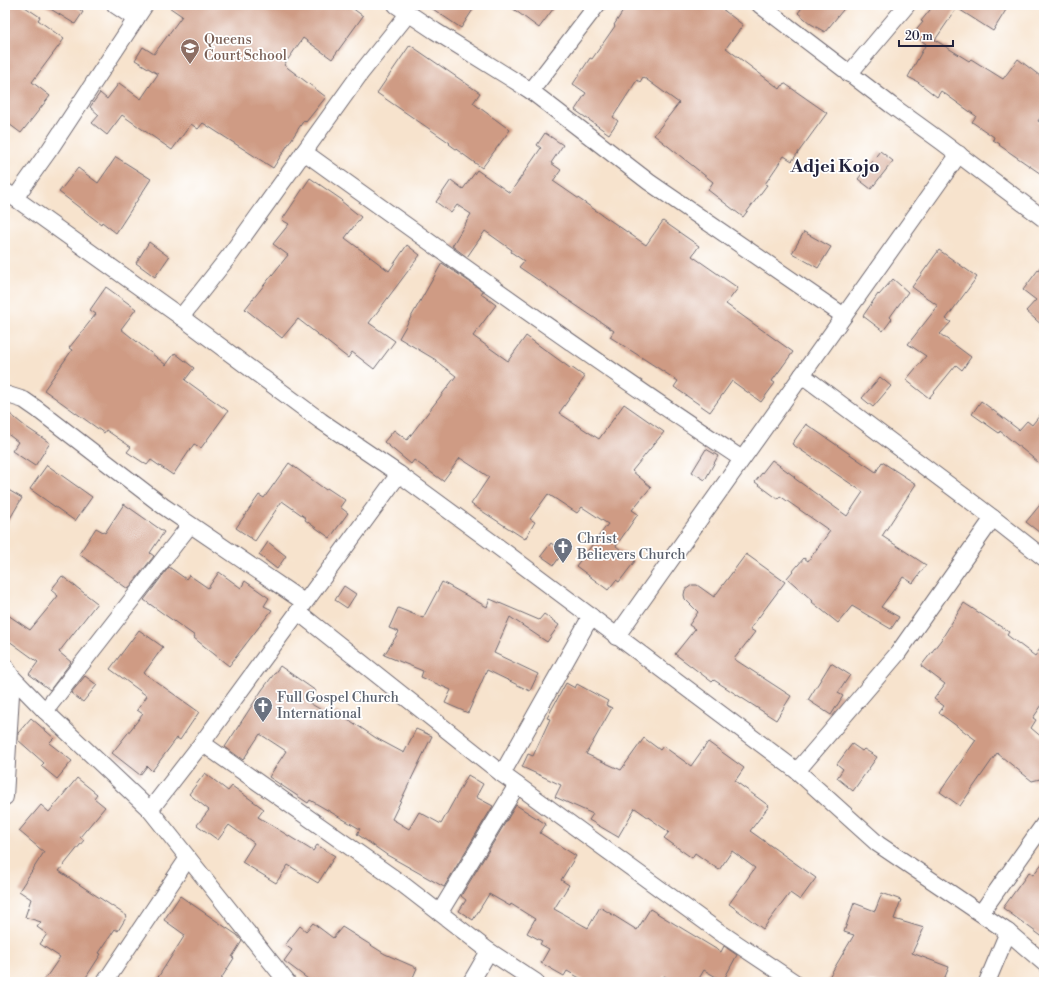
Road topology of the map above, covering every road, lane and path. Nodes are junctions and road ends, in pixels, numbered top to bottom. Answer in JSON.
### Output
{"nodes":[{"id":1,"x":115,"y":5,"type":"edge"},
{"id":2,"x":145,"y":5,"type":"edge"},
{"id":3,"x":598,"y":5,"type":"edge"},
{"id":4,"x":760,"y":5,"type":"edge"},
{"id":5,"x":907,"y":5,"type":"edge"},
{"id":6,"x":402,"y":9,"type":"edge"},
{"id":7,"x":136,"y":19,"type":"junction"},
{"id":8,"x":849,"y":74,"type":"junction"},
{"id":9,"x":531,"y":91,"type":"junction"},
{"id":10,"x":304,"y":152,"type":"junction"},
{"id":11,"x":959,"y":154,"type":"junction"},
{"id":12,"x":10,"y":194,"type":"edge"},
{"id":13,"x":1044,"y":219,"type":"edge"},
{"id":14,"x":181,"y":316,"type":"junction"},
{"id":15,"x":844,"y":316,"type":"junction"},
{"id":16,"x":802,"y":376,"type":"junction"},
{"id":17,"x":5,"y":394,"type":"edge"},
{"id":18,"x":742,"y":459,"type":"junction"},
{"id":19,"x":399,"y":474,"type":"junction"},
{"id":20,"x":993,"y":518,"type":"junction"},
{"id":21,"x":190,"y":525,"type":"junction"},
{"id":22,"x":1044,"y":558,"type":"edge"},
{"id":23,"x":301,"y":607,"type":"junction"},
{"id":24,"x":591,"y":616,"type":"junction"},
{"id":25,"x":616,"y":636,"type":"junction"},
{"id":26,"x":9,"y":672,"type":"edge"},
{"id":27,"x":45,"y":711,"type":"junction"},
{"id":28,"x":202,"y":743,"type":"junction"},
{"id":29,"x":797,"y":771,"type":"junction"},
{"id":30,"x":502,"y":774,"type":"junction"},
{"id":31,"x":517,"y":785,"type":"junction"},
{"id":32,"x":5,"y":797,"type":"edge"},
{"id":33,"x":150,"y":810,"type":"junction"},
{"id":34,"x":1044,"y":824,"type":"edge"},
{"id":35,"x":188,"y":858,"type":"junction"},
{"id":36,"x":440,"y":912,"type":"junction"},
{"id":37,"x":980,"y":913,"type":"junction"},
{"id":38,"x":1008,"y":932,"type":"junction"},
{"id":39,"x":489,"y":951,"type":"junction"},
{"id":40,"x":1044,"y":963,"type":"edge"},
{"id":41,"x":105,"y":982,"type":"edge"},
{"id":42,"x":287,"y":982,"type":"edge"},
{"id":43,"x":471,"y":982,"type":"edge"},
{"id":44,"x":536,"y":982,"type":"edge"},
{"id":45,"x":794,"y":982,"type":"edge"},
{"id":46,"x":987,"y":982,"type":"edge"}],
"edges":[{"from":1,"to":7,"type":"street"},
{"from":2,"to":7,"type":"street"},
{"from":3,"to":9,"type":"street"},
{"from":4,"to":8,"type":"street"},
{"from":5,"to":8,"type":"street"},
{"from":6,"to":9,"type":"street"},
{"from":6,"to":10,"type":"street"},
{"from":7,"to":12,"type":"street"},
{"from":8,"to":11,"type":"street"},
{"from":9,"to":15,"type":"street"},
{"from":10,"to":14,"type":"street"},
{"from":10,"to":18,"type":"street"},
{"from":11,"to":13,"type":"street"},
{"from":11,"to":15,"type":"street"},
{"from":12,"to":14,"type":"street"},
{"from":14,"to":19,"type":"street"},
{"from":15,"to":16,"type":"street"},
{"from":16,"to":18,"type":"street"},
{"from":16,"to":20,"type":"street"},
{"from":17,"to":21,"type":"street"},
{"from":18,"to":25,"type":"street"},
{"from":19,"to":23,"type":"street"},
{"from":19,"to":24,"type":"street"},
{"from":20,"to":22,"type":"street"},
{"from":20,"to":29,"type":"street"},
{"from":21,"to":23,"type":"street"},
{"from":21,"to":27,"type":"street"},
{"from":23,"to":28,"type":"street"},
{"from":23,"to":30,"type":"street"},
{"from":24,"to":25,"type":"street"},
{"from":24,"to":30,"type":"street"},
{"from":25,"to":29,"type":"street"},
{"from":26,"to":27,"type":"street"},
{"from":26,"to":32,"type":"street"},
{"from":27,"to":33,"type":"street"},
{"from":28,"to":33,"type":"street"},
{"from":28,"to":36,"type":"street"},
{"from":29,"to":37,"type":"street"},
{"from":30,"to":31,"type":"street"},
{"from":31,"to":36,"type":"street"},
{"from":31,"to":45,"type":"street"},
{"from":33,"to":35,"type":"street"},
{"from":34,"to":37,"type":"street"},
{"from":35,"to":41,"type":"street"},
{"from":35,"to":42,"type":"street"},
{"from":36,"to":39,"type":"street"},
{"from":37,"to":38,"type":"street"},
{"from":38,"to":40,"type":"street"},
{"from":38,"to":46,"type":"street"},
{"from":39,"to":43,"type":"street"},
{"from":39,"to":44,"type":"street"}]}
